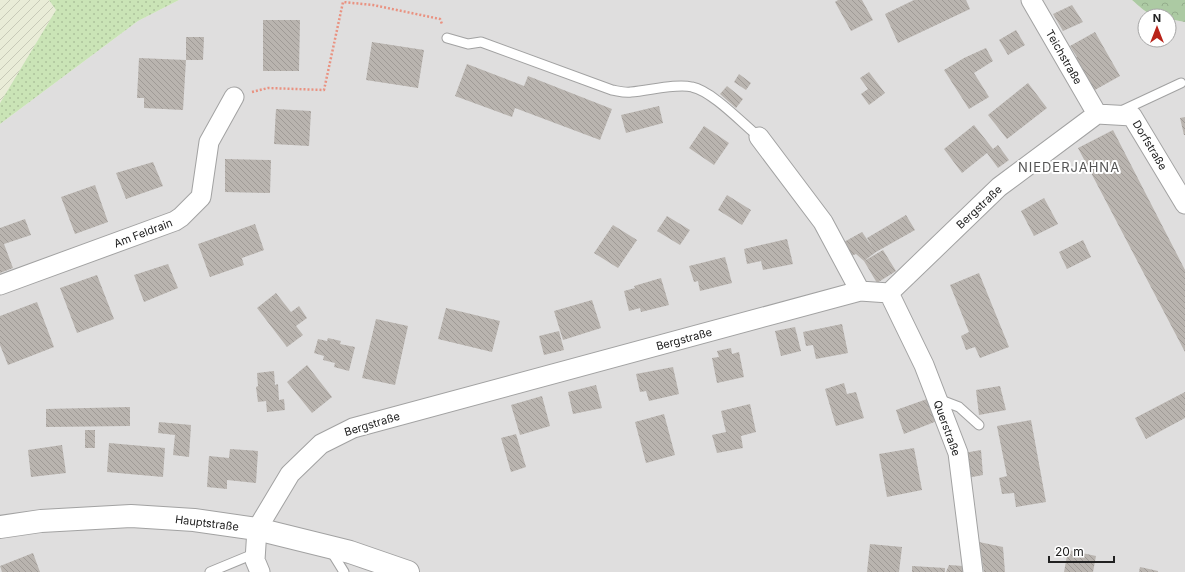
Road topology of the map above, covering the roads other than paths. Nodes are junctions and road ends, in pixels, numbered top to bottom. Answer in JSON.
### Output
{"nodes":[{"id":1,"x":1031,"y":0,"type":"edge"},
{"id":2,"x":447,"y":38,"type":"road end"},
{"id":3,"x":1181,"y":83,"type":"dead end"},
{"id":4,"x":234,"y":97,"type":"road end"},
{"id":5,"x":1105,"y":114,"type":"junction"},
{"id":6,"x":759,"y":137,"type":"joint"},
{"id":7,"x":1185,"y":204,"type":"edge"},
{"id":8,"x":0,"y":286,"type":"edge"},
{"id":9,"x":860,"y":291,"type":"junction"},
{"id":10,"x":889,"y":293,"type":"junction"},
{"id":11,"x":937,"y":399,"type":"junction"},
{"id":12,"x":979,"y":424,"type":"dead end"},
{"id":13,"x":0,"y":527,"type":"edge"},
{"id":14,"x":257,"y":529,"type":"junction"},
{"id":15,"x":328,"y":546,"type":"junction"},
{"id":16,"x":256,"y":553,"type":"junction"},
{"id":17,"x":210,"y":572,"type":"edge"},
{"id":18,"x":260,"y":572,"type":"edge"},
{"id":19,"x":344,"y":572,"type":"edge"},
{"id":20,"x":408,"y":572,"type":"edge"},
{"id":21,"x":973,"y":572,"type":"edge"}],
"edges":[{"from":1,"to":5,"type":"street","name":"Teichstraße"},
{"from":2,"to":6,"type":"lane"},
{"from":3,"to":5,"type":"lane"},
{"from":4,"to":8,"type":"street","name":"Am Feldrain"},
{"from":5,"to":7,"type":"street","name":"Dorfstraße"},
{"from":5,"to":10,"type":"street","name":"Bergstraße"},
{"from":6,"to":9,"type":"street"},
{"from":9,"to":10,"type":"street","name":"Bergstraße"},
{"from":9,"to":14,"type":"street","name":"Bergstraße"},
{"from":10,"to":11,"type":"street","name":"Querstraße"},
{"from":11,"to":12,"type":"lane"},
{"from":11,"to":21,"type":"street","name":"Querstraße"},
{"from":13,"to":14,"type":"street","name":"Hauptstraße"},
{"from":14,"to":15,"type":"street","name":"Hauptstraße"},
{"from":14,"to":16,"type":"street"},
{"from":15,"to":19,"type":"lane"},
{"from":15,"to":20,"type":"street","name":"Hauptstraße"},
{"from":16,"to":17,"type":"lane"},
{"from":16,"to":18,"type":"street"}]}
